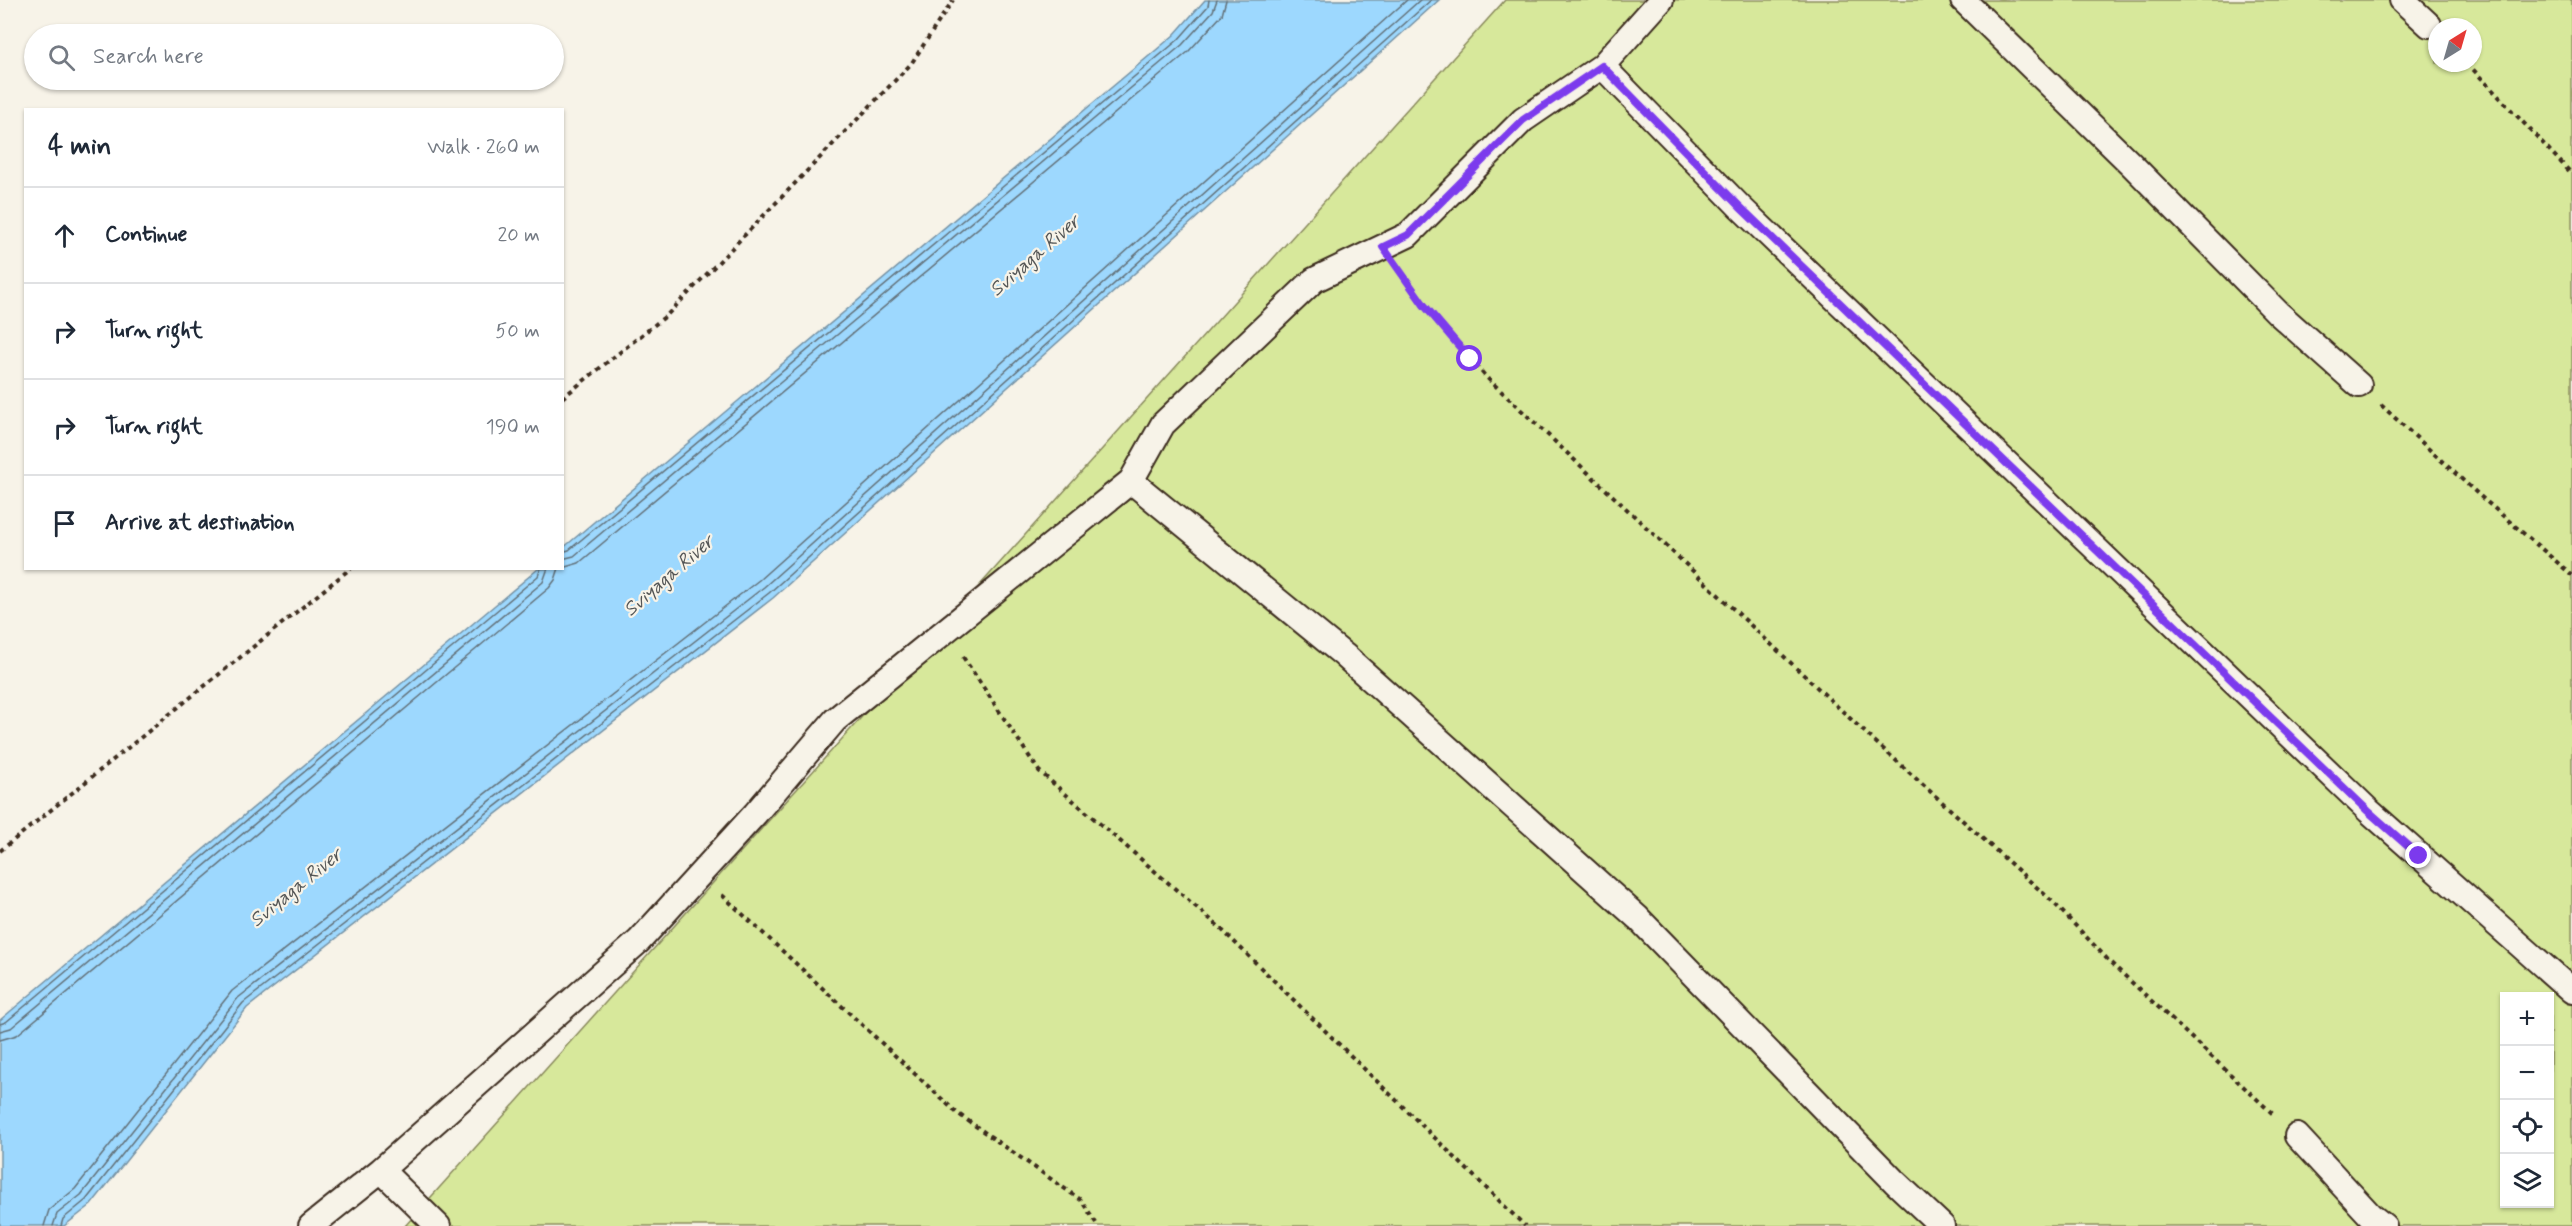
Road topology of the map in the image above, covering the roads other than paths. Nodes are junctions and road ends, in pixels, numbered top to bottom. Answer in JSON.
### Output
{"nodes":[{"id":1,"x":1661,"y":0,"type":"edge"},
{"id":2,"x":1963,"y":0,"type":"edge"},
{"id":3,"x":2402,"y":0,"type":"edge"},
{"id":4,"x":2428,"y":24,"type":"edge"},
{"id":5,"x":1602,"y":66,"type":"junction"},
{"id":6,"x":2359,"y":385,"type":"road end"},
{"id":7,"x":1131,"y":481,"type":"junction"},
{"id":8,"x":2572,"y":991,"type":"edge"},
{"id":9,"x":2297,"y":1136,"type":"road end"},
{"id":10,"x":381,"y":1170,"type":"junction"},
{"id":11,"x":311,"y":1226,"type":"edge"},
{"id":12,"x":438,"y":1226,"type":"edge"},
{"id":13,"x":1942,"y":1226,"type":"edge"},
{"id":14,"x":2384,"y":1226,"type":"edge"}],
"edges":[{"from":1,"to":5,"type":"lane"},
{"from":2,"to":6,"type":"lane"},
{"from":3,"to":4,"type":"lane"},
{"from":5,"to":7,"type":"lane"},
{"from":5,"to":8,"type":"lane"},
{"from":7,"to":10,"type":"lane"},
{"from":7,"to":13,"type":"lane"},
{"from":9,"to":14,"type":"lane"},
{"from":10,"to":11,"type":"lane"},
{"from":10,"to":12,"type":"lane"}]}
